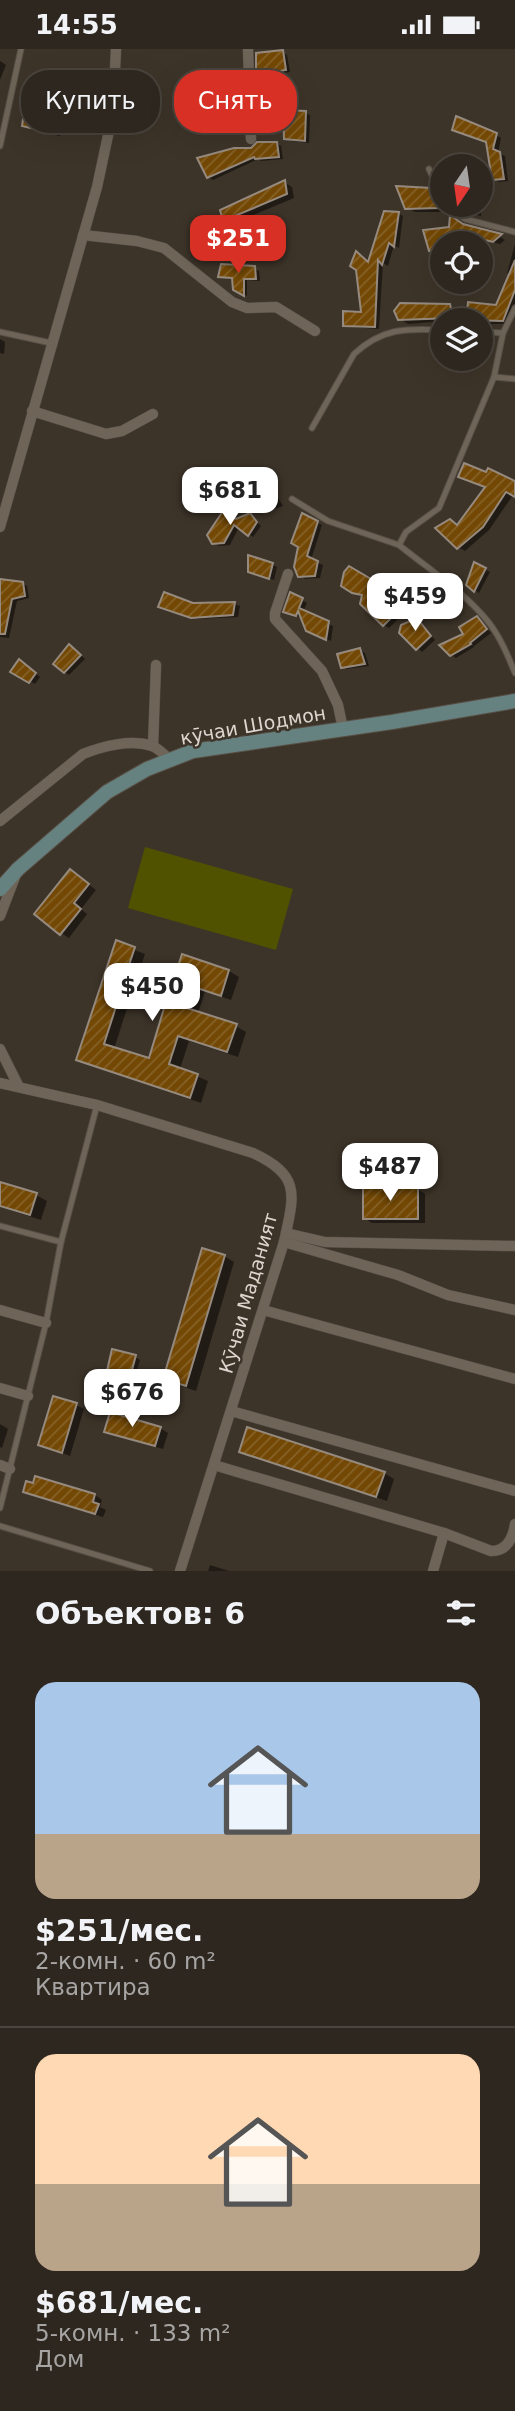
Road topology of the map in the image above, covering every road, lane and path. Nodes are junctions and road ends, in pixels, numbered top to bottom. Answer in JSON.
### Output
{"nodes":[{"id":1,"x":21,"y":49,"type":"edge"},
{"id":2,"x":116,"y":49,"type":"edge"},
{"id":3,"x":248,"y":49,"type":"edge"},
{"id":4,"x":251,"y":139,"type":"dead end"},
{"id":5,"x":0,"y":146,"type":"edge"},
{"id":6,"x":462,"y":217,"type":"edge"},
{"id":7,"x":515,"y":232,"type":"edge"},
{"id":8,"x":83,"y":235,"type":"junction"},
{"id":9,"x":515,"y":308,"type":"edge"},
{"id":10,"x":430,"y":330,"type":"edge"},
{"id":11,"x":315,"y":331,"type":"dead end"},
{"id":12,"x":0,"y":332,"type":"edge"},
{"id":13,"x":493,"y":333,"type":"edge"},
{"id":14,"x":503,"y":333,"type":"junction"},
{"id":15,"x":51,"y":343,"type":"junction"},
{"id":16,"x":494,"y":377,"type":"junction"},
{"id":17,"x":515,"y":379,"type":"edge"},
{"id":18,"x":33,"y":411,"type":"junction"},
{"id":19,"x":153,"y":414,"type":"dead end"},
{"id":20,"x":312,"y":428,"type":"dead end"},
{"id":21,"x":292,"y":499,"type":"dead end"},
{"id":22,"x":0,"y":527,"type":"edge"},
{"id":23,"x":400,"y":545,"type":"junction"},
{"id":24,"x":288,"y":574,"type":"dead end"},
{"id":25,"x":156,"y":665,"type":"dead end"},
{"id":26,"x":515,"y":673,"type":"edge"},
{"id":27,"x":515,"y":701,"type":"edge"},
{"id":28,"x":343,"y":729,"type":"junction"},
{"id":29,"x":153,"y":746,"type":"junction"},
{"id":30,"x":170,"y":760,"type":"junction"},
{"id":31,"x":0,"y":821,"type":"edge"},
{"id":32,"x":18,"y":869,"type":"junction"},
{"id":33,"x":0,"y":889,"type":"edge"},
{"id":34,"x":0,"y":916,"type":"edge"},
{"id":35,"x":0,"y":1049,"type":"edge"},
{"id":36,"x":0,"y":1083,"type":"edge"},
{"id":37,"x":19,"y":1087,"type":"junction"},
{"id":38,"x":97,"y":1105,"type":"junction"},
{"id":39,"x":0,"y":1226,"type":"edge"},
{"id":40,"x":285,"y":1237,"type":"junction"},
{"id":41,"x":61,"y":1242,"type":"junction"},
{"id":42,"x":515,"y":1247,"type":"edge"},
{"id":43,"x":0,"y":1310,"type":"edge"},
{"id":44,"x":263,"y":1310,"type":"junction"},
{"id":45,"x":515,"y":1310,"type":"edge"},
{"id":46,"x":46,"y":1323,"type":"junction"},
{"id":47,"x":515,"y":1379,"type":"edge"},
{"id":48,"x":0,"y":1388,"type":"edge"},
{"id":49,"x":28,"y":1396,"type":"junction"},
{"id":50,"x":231,"y":1411,"type":"junction"},
{"id":51,"x":214,"y":1465,"type":"junction"},
{"id":52,"x":5,"y":1467,"type":"edge"},
{"id":53,"x":515,"y":1491,"type":"edge"},
{"id":54,"x":0,"y":1508,"type":"edge"},
{"id":55,"x":515,"y":1524,"type":"edge"},
{"id":56,"x":0,"y":1526,"type":"edge"},
{"id":57,"x":443,"y":1533,"type":"junction"},
{"id":58,"x":150,"y":1571,"type":"edge"},
{"id":59,"x":180,"y":1571,"type":"edge"},
{"id":60,"x":433,"y":1571,"type":"edge"}],
"edges":[{"from":1,"to":5,"type":"lane"},
{"from":2,"to":8,"type":"street"},
{"from":3,"to":4,"type":"street"},
{"from":6,"to":7,"type":"lane"},
{"from":8,"to":11,"type":"street"},
{"from":8,"to":15,"type":"street"},
{"from":9,"to":14,"type":"lane"},
{"from":10,"to":20,"type":"lane"},
{"from":12,"to":15,"type":"lane"},
{"from":13,"to":14,"type":"lane"},
{"from":14,"to":16,"type":"lane"},
{"from":15,"to":18,"type":"street"},
{"from":16,"to":17,"type":"lane"},
{"from":16,"to":23,"type":"lane"},
{"from":18,"to":19,"type":"street"},
{"from":18,"to":22,"type":"street"},
{"from":21,"to":23,"type":"lane"},
{"from":23,"to":26,"type":"lane"},
{"from":24,"to":28,"type":"street"},
{"from":25,"to":29,"type":"street"},
{"from":27,"to":28,"type":"main road","name":"кӯчаи Шодмон"},
{"from":28,"to":30,"type":"main road","name":"кӯчаи Шодмон"},
{"from":29,"to":30,"type":"street"},
{"from":29,"to":31,"type":"street"},
{"from":30,"to":32,"type":"main road","name":"кӯчаи Шодмон"},
{"from":32,"to":33,"type":"main road","name":"кӯчаи Шодмон"},
{"from":32,"to":34,"type":"street"},
{"from":35,"to":37,"type":"street"},
{"from":36,"to":37,"type":"street","name":"Кӯчаи Маданият"},
{"from":37,"to":38,"type":"street","name":"Кӯчаи Маданият"},
{"from":38,"to":40,"type":"street","name":"Кӯчаи Маданият"},
{"from":38,"to":41,"type":"lane"},
{"from":39,"to":41,"type":"lane"},
{"from":40,"to":42,"type":"street"},
{"from":40,"to":44,"type":"street","name":"Кӯчаи Маданият"},
{"from":40,"to":45,"type":"street"},
{"from":41,"to":46,"type":"lane"},
{"from":43,"to":46,"type":"street"},
{"from":44,"to":47,"type":"street"},
{"from":44,"to":50,"type":"street","name":"Кӯчаи Маданият"},
{"from":46,"to":49,"type":"lane"},
{"from":48,"to":49,"type":"street"},
{"from":49,"to":52,"type":"lane"},
{"from":50,"to":51,"type":"street","name":"Кӯчаи Маданият"},
{"from":50,"to":53,"type":"street"},
{"from":51,"to":57,"type":"street"},
{"from":51,"to":59,"type":"street","name":"Кӯчаи Маданият"},
{"from":52,"to":54,"type":"lane"},
{"from":55,"to":57,"type":"street"},
{"from":56,"to":58,"type":"lane"},
{"from":57,"to":60,"type":"street"}]}
